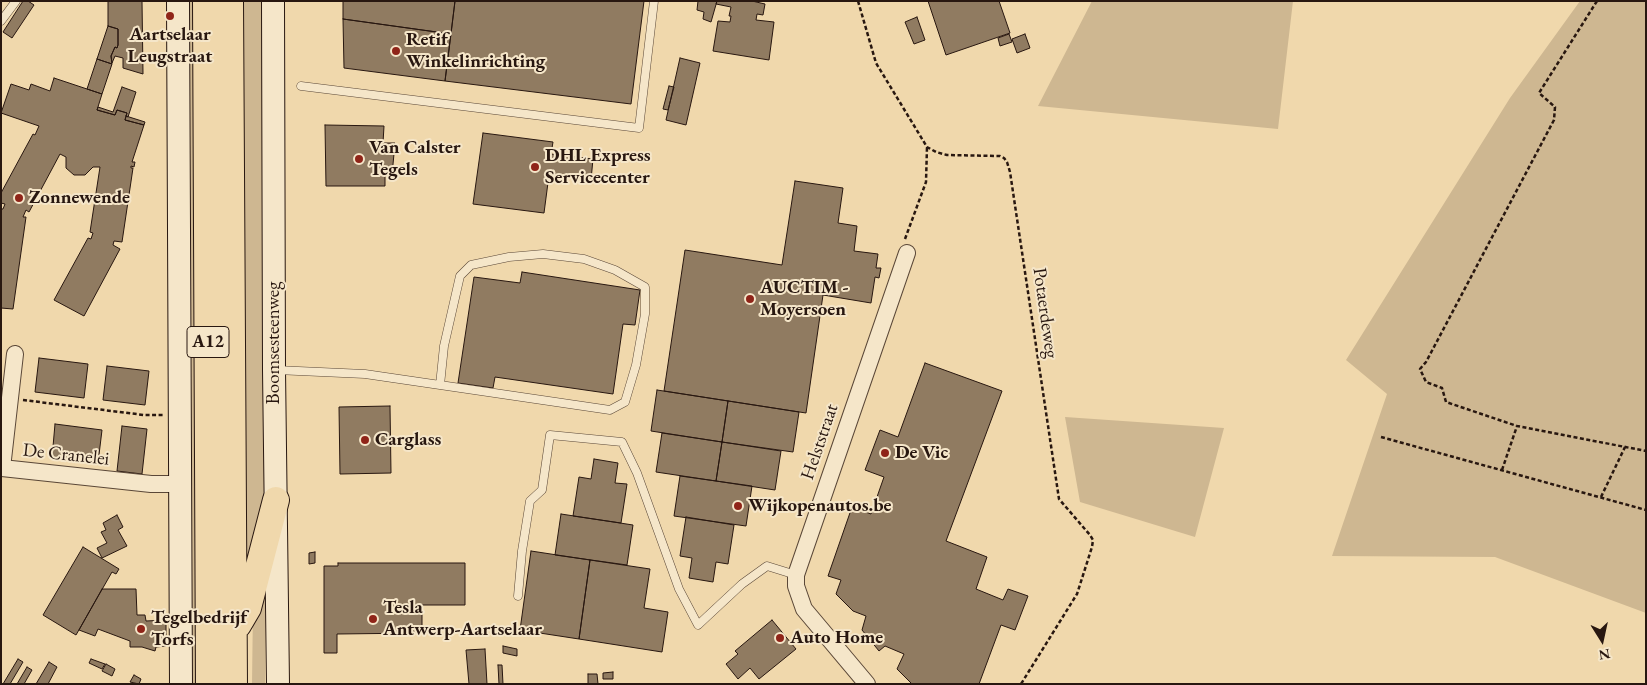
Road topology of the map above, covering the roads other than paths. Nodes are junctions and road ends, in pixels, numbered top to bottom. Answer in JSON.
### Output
{"nodes":[{"id":1,"x":16,"y":1,"type":"edge"},
{"id":2,"x":178,"y":1,"type":"edge"},
{"id":3,"x":206,"y":1,"type":"edge"},
{"id":4,"x":230,"y":1,"type":"edge"},
{"id":5,"x":273,"y":1,"type":"edge"},
{"id":6,"x":654,"y":1,"type":"edge"},
{"id":7,"x":5,"y":10,"type":"edge"},
{"id":8,"x":1,"y":21,"type":"edge"},
{"id":9,"x":301,"y":86,"type":"dead end"},
{"id":10,"x":907,"y":253,"type":"road end"},
{"id":11,"x":15,"y":354,"type":"dead end"},
{"id":12,"x":274,"y":370,"type":"junction"},
{"id":13,"x":440,"y":385,"type":"junction"},
{"id":14,"x":181,"y":484,"type":"junction"},
{"id":15,"x":276,"y":500,"type":"junction"},
{"id":16,"x":796,"y":575,"type":"junction"},
{"id":17,"x":518,"y":596,"type":"dead end"},
{"id":18,"x":233,"y":632,"type":"junction"},
{"id":19,"x":181,"y":684,"type":"edge"},
{"id":20,"x":209,"y":684,"type":"edge"},
{"id":21,"x":234,"y":684,"type":"edge"},
{"id":22,"x":278,"y":684,"type":"edge"},
{"id":23,"x":866,"y":684,"type":"edge"}],
"edges":[{"from":1,"to":7,"type":"lane"},
{"from":2,"to":14,"type":"main road"},
{"from":3,"to":20,"type":"highway","number":"A12"},
{"from":4,"to":18,"type":"highway","number":"A12"},
{"from":5,"to":12,"type":"main road","name":"Boomsesteenweg"},
{"from":6,"to":9,"type":"lane"},
{"from":7,"to":8,"type":"lane"},
{"from":10,"to":16,"type":"street","name":"Helststraat"},
{"from":11,"to":14,"type":"street","name":"De Cranelei"},
{"from":12,"to":13,"type":"lane"},
{"from":12,"to":15,"type":"main road","name":"Boomsesteenweg"},
{"from":13,"to":13,"type":"lane"},
{"from":14,"to":19,"type":"main road"},
{"from":15,"to":18,"type":"highway"},
{"from":15,"to":22,"type":"main road","name":"Boomsesteenweg"},
{"from":16,"to":17,"type":"lane"},
{"from":16,"to":23,"type":"street","name":"Helststraat"},
{"from":18,"to":21,"type":"highway","number":"A12"}]}
